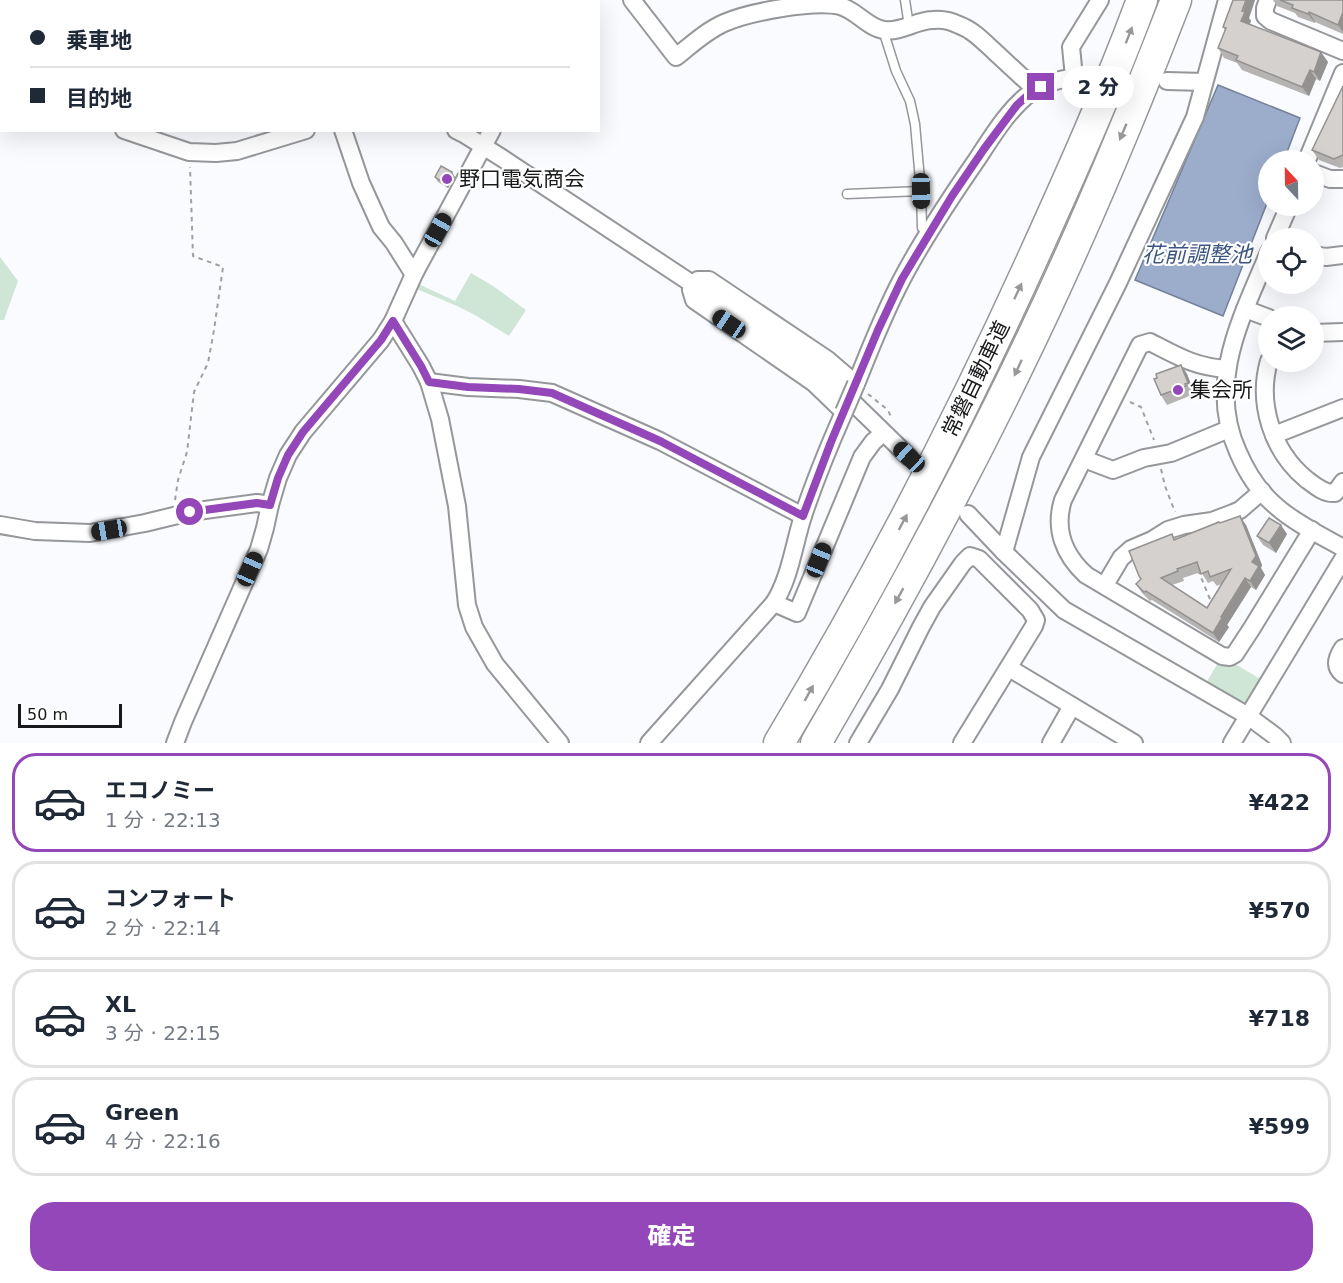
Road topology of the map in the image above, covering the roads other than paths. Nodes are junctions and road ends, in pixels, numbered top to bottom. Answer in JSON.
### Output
{"nodes":[{"id":1,"x":632,"y":0,"type":"edge"},
{"id":2,"x":905,"y":0,"type":"edge"},
{"id":3,"x":1100,"y":0,"type":"edge"},
{"id":4,"x":1142,"y":0,"type":"edge"},
{"id":5,"x":1176,"y":0,"type":"edge"},
{"id":6,"x":1227,"y":0,"type":"edge"},
{"id":7,"x":1268,"y":0,"type":"edge"},
{"id":8,"x":909,"y":26,"type":"junction"},
{"id":9,"x":883,"y":30,"type":"junction"},
{"id":10,"x":1343,"y":51,"type":"edge"},
{"id":11,"x":1167,"y":81,"type":"dead end"},
{"id":12,"x":1203,"y":82,"type":"junction"},
{"id":13,"x":1341,"y":83,"type":"edge"},
{"id":14,"x":1035,"y":90,"type":"junction"},
{"id":15,"x":130,"y":132,"type":"edge"},
{"id":16,"x":299,"y":132,"type":"edge"},
{"id":17,"x":344,"y":132,"type":"edge"},
{"id":18,"x":459,"y":132,"type":"edge"},
{"id":19,"x":491,"y":132,"type":"edge"},
{"id":20,"x":483,"y":147,"type":"junction"},
{"id":21,"x":1311,"y":150,"type":"edge"},
{"id":22,"x":1324,"y":177,"type":"edge"},
{"id":23,"x":1343,"y":179,"type":"edge"},
{"id":24,"x":921,"y":191,"type":"junction"},
{"id":25,"x":847,"y":194,"type":"dead end"},
{"id":26,"x":929,"y":232,"type":"junction"},
{"id":27,"x":1343,"y":255,"type":"edge"},
{"id":28,"x":1324,"y":257,"type":"edge"},
{"id":29,"x":415,"y":272,"type":"junction"},
{"id":30,"x":1258,"y":278,"type":"edge"},
{"id":31,"x":694,"y":285,"type":"junction"},
{"id":32,"x":1245,"y":309,"type":"junction"},
{"id":33,"x":1258,"y":314,"type":"edge"},
{"id":34,"x":393,"y":321,"type":"junction"},
{"id":35,"x":1324,"y":334,"type":"edge"},
{"id":36,"x":1341,"y":337,"type":"edge"},
{"id":37,"x":1227,"y":369,"type":"junction"},
{"id":38,"x":1267,"y":372,"type":"edge"},
{"id":39,"x":429,"y":382,"type":"junction"},
{"id":40,"x":856,"y":384,"type":"junction"},
{"id":41,"x":1343,"y":408,"type":"edge"},
{"id":42,"x":844,"y":412,"type":"junction"},
{"id":43,"x":1229,"y":429,"type":"junction"},
{"id":44,"x":883,"y":433,"type":"junction"},
{"id":45,"x":1274,"y":435,"type":"junction"},
{"id":46,"x":909,"y":457,"type":"dead end"},
{"id":47,"x":1084,"y":459,"type":"junction"},
{"id":48,"x":1343,"y":482,"type":"edge"},
{"id":49,"x":1262,"y":491,"type":"junction"},
{"id":50,"x":270,"y":505,"type":"junction"},
{"id":51,"x":968,"y":514,"type":"dead end"},
{"id":52,"x":803,"y":516,"type":"junction"},
{"id":53,"x":0,"y":525,"type":"edge"},
{"id":54,"x":1312,"y":530,"type":"junction"},
{"id":55,"x":1343,"y":548,"type":"edge"},
{"id":56,"x":1004,"y":552,"type":"junction"},
{"id":57,"x":1343,"y":559,"type":"edge"},
{"id":58,"x":1104,"y":585,"type":"junction"},
{"id":59,"x":774,"y":603,"type":"junction"},
{"id":60,"x":1343,"y":648,"type":"edge"},
{"id":61,"x":1009,"y":668,"type":"junction"},
{"id":62,"x":1343,"y":674,"type":"edge"},
{"id":63,"x":1072,"y":706,"type":"junction"},
{"id":64,"x":1248,"y":716,"type":"junction"},
{"id":65,"x":175,"y":743,"type":"edge"},
{"id":66,"x":560,"y":743,"type":"edge"},
{"id":67,"x":649,"y":743,"type":"edge"},
{"id":68,"x":779,"y":743,"type":"edge"},
{"id":69,"x":816,"y":743,"type":"edge"},
{"id":70,"x":858,"y":743,"type":"edge"},
{"id":71,"x":962,"y":743,"type":"edge"},
{"id":72,"x":1051,"y":743,"type":"edge"},
{"id":73,"x":1134,"y":743,"type":"edge"},
{"id":74,"x":1232,"y":743,"type":"edge"},
{"id":75,"x":1282,"y":743,"type":"edge"}],
"edges":[{"from":1,"to":9,"type":"street"},
{"from":2,"to":8,"type":"lane"},
{"from":3,"to":14,"type":"street"},
{"from":68,"to":4,"type":"highway","name":"常磐自動車道","one_way":true},
{"from":5,"to":69,"type":"highway","name":"常磐自動車道","one_way":true},
{"from":6,"to":12,"type":"street"},
{"from":7,"to":10,"type":"street"},
{"from":8,"to":9,"type":"street"},
{"from":8,"to":14,"type":"street"},
{"from":9,"to":24,"type":"lane"},
{"from":11,"to":12,"type":"street"},
{"from":12,"to":56,"type":"street"},
{"from":13,"to":21,"type":"street"},
{"from":14,"to":26,"type":"street"},
{"from":15,"to":16,"type":"street"},
{"from":17,"to":29,"type":"street"},
{"from":18,"to":20,"type":"street"},
{"from":19,"to":20,"type":"street"},
{"from":20,"to":29,"type":"street"},
{"from":20,"to":31,"type":"street"},
{"from":22,"to":23,"type":"street"},
{"from":24,"to":25,"type":"lane"},
{"from":24,"to":26,"type":"lane"},
{"from":26,"to":40,"type":"street"},
{"from":27,"to":28,"type":"street"},
{"from":29,"to":34,"type":"street"},
{"from":30,"to":32,"type":"street"},
{"from":31,"to":40,"type":"street"},
{"from":31,"to":42,"type":"street"},
{"from":31,"to":44,"type":"street"},
{"from":32,"to":33,"type":"street"},
{"from":32,"to":37,"type":"street"},
{"from":34,"to":39,"type":"street"},
{"from":34,"to":50,"type":"street"},
{"from":35,"to":36,"type":"street"},
{"from":37,"to":43,"type":"street"},
{"from":37,"to":47,"type":"street"},
{"from":38,"to":45,"type":"street"},
{"from":39,"to":52,"type":"street"},
{"from":39,"to":66,"type":"street"},
{"from":40,"to":42,"type":"street","bridge":true},
{"from":41,"to":45,"type":"street"},
{"from":42,"to":52,"type":"street"},
{"from":43,"to":47,"type":"street"},
{"from":43,"to":49,"type":"street"},
{"from":44,"to":46,"type":"street"},
{"from":44,"to":59,"type":"street"},
{"from":45,"to":48,"type":"street"},
{"from":47,"to":58,"type":"street"},
{"from":49,"to":54,"type":"street"},
{"from":49,"to":58,"type":"street"},
{"from":50,"to":53,"type":"street"},
{"from":50,"to":65,"type":"street"},
{"from":51,"to":56,"type":"street"},
{"from":52,"to":59,"type":"street"},
{"from":54,"to":55,"type":"street"},
{"from":54,"to":58,"type":"street"},
{"from":56,"to":64,"type":"street"},
{"from":57,"to":64,"type":"street"},
{"from":59,"to":67,"type":"street"},
{"from":60,"to":62,"type":"street"},
{"from":61,"to":63,"type":"street"},
{"from":61,"to":70,"type":"street"},
{"from":61,"to":71,"type":"street"},
{"from":63,"to":72,"type":"street"},
{"from":63,"to":73,"type":"street"},
{"from":64,"to":74,"type":"street"},
{"from":64,"to":75,"type":"street"}]}
